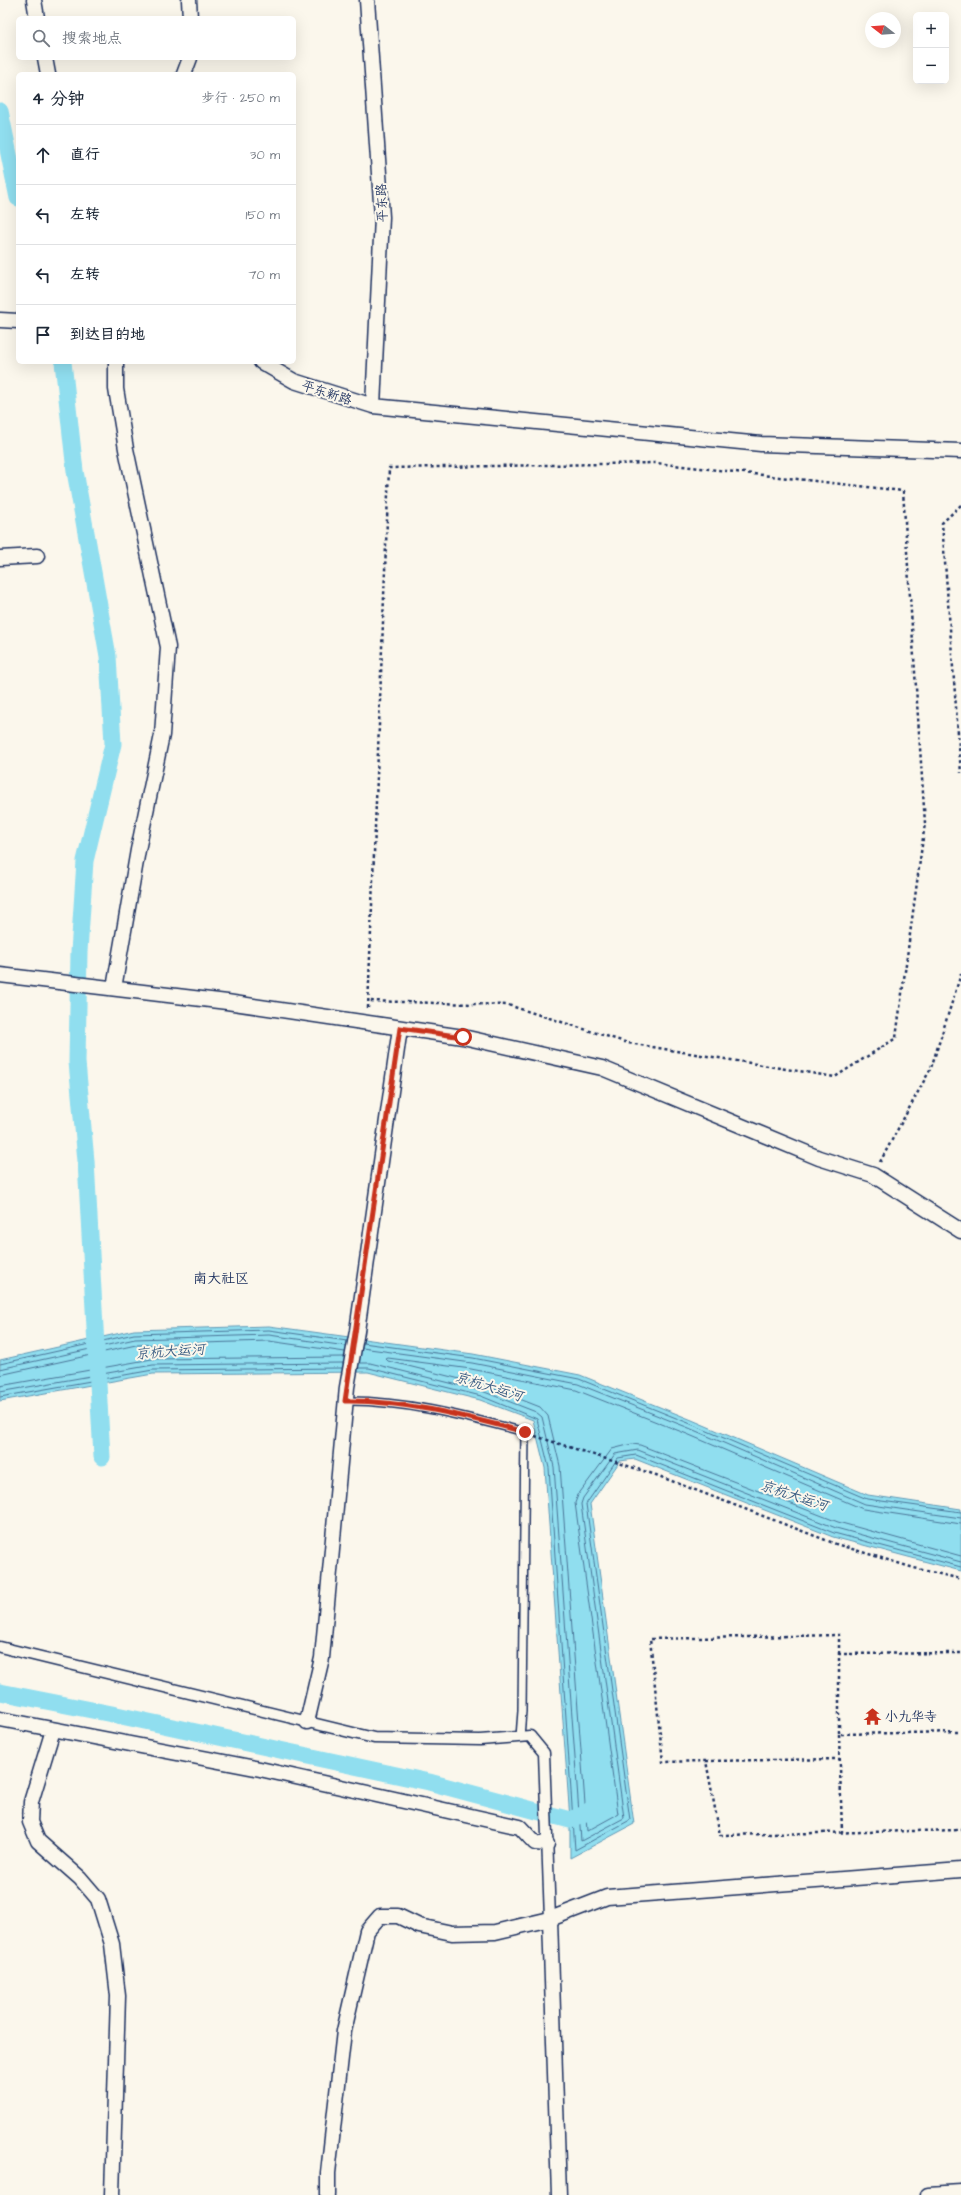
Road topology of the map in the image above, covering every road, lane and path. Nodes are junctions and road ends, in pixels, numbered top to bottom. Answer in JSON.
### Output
{"nodes":[{"id":1,"x":34,"y":0,"type":"edge"},
{"id":2,"x":189,"y":0,"type":"edge"},
{"id":3,"x":367,"y":0,"type":"edge"},
{"id":4,"x":37,"y":16,"type":"edge"},
{"id":5,"x":190,"y":16,"type":"edge"},
{"id":6,"x":45,"y":60,"type":"edge"},
{"id":7,"x":189,"y":60,"type":"edge"},
{"id":8,"x":48,"y":72,"type":"edge"},
{"id":9,"x":185,"y":72,"type":"edge"},
{"id":10,"x":0,"y":320,"type":"edge"},
{"id":11,"x":16,"y":321,"type":"edge"},
{"id":12,"x":116,"y":364,"type":"edge"},
{"id":13,"x":264,"y":364,"type":"edge"},
{"id":14,"x":373,"y":406,"type":"junction"},
{"id":15,"x":961,"y":451,"type":"edge"},
{"id":16,"x":961,"y":505,"type":"edge"},
{"id":17,"x":37,"y":556,"type":"dead end"},
{"id":18,"x":0,"y":558,"type":"edge"},
{"id":19,"x":961,"y":773,"type":"edge"},
{"id":20,"x":961,"y":974,"type":"edge"},
{"id":21,"x":0,"y":975,"type":"edge"},
{"id":22,"x":113,"y":988,"type":"junction"},
{"id":23,"x":368,"y":1001,"type":"junction"},
{"id":24,"x":367,"y":1023,"type":"junction"},
{"id":25,"x":400,"y":1028,"type":"junction"},
{"id":26,"x":873,"y":1175,"type":"junction"},
{"id":27,"x":961,"y":1231,"type":"edge"},
{"id":28,"x":346,"y":1394,"type":"junction"},
{"id":29,"x":532,"y":1434,"type":"dead end"},
{"id":30,"x":961,"y":1579,"type":"edge"},
{"id":31,"x":0,"y":1647,"type":"edge"},
{"id":32,"x":961,"y":1653,"type":"edge"},
{"id":33,"x":839,"y":1654,"type":"junction"},
{"id":34,"x":0,"y":1719,"type":"edge"},
{"id":35,"x":307,"y":1722,"type":"junction"},
{"id":36,"x":52,"y":1730,"type":"junction"},
{"id":37,"x":961,"y":1732,"type":"edge"},
{"id":38,"x":839,"y":1734,"type":"junction"},
{"id":39,"x":520,"y":1737,"type":"junction"},
{"id":40,"x":840,"y":1758,"type":"junction"},
{"id":41,"x":706,"y":1761,"type":"junction"},
{"id":42,"x":961,"y":1830,"type":"edge"},
{"id":43,"x":842,"y":1832,"type":"junction"},
{"id":44,"x":547,"y":1844,"type":"junction"},
{"id":45,"x":961,"y":1870,"type":"edge"},
{"id":46,"x":550,"y":1919,"type":"junction"},
{"id":47,"x":961,"y":2193,"type":"edge"},
{"id":48,"x":112,"y":2195,"type":"edge"},
{"id":49,"x":328,"y":2195,"type":"edge"},
{"id":50,"x":559,"y":2195,"type":"edge"},
{"id":51,"x":928,"y":2195,"type":"edge"}],
"edges":[{"from":1,"to":4,"type":"street"},
{"from":2,"to":5,"type":"street"},
{"from":3,"to":14,"type":"street","name":"平东路"},
{"from":6,"to":8,"type":"street"},
{"from":7,"to":9,"type":"street"},
{"from":10,"to":11,"type":"street"},
{"from":12,"to":22,"type":"street"},
{"from":13,"to":14,"type":"street","name":"平东新路"},
{"from":14,"to":15,"type":"street","name":"平东新路"},
{"from":16,"to":19,"type":"path"},
{"from":17,"to":18,"type":"street"},
{"from":20,"to":26,"type":"path"},
{"from":21,"to":22,"type":"street"},
{"from":22,"to":24,"type":"street"},
{"from":23,"to":23,"type":"path"},
{"from":23,"to":24,"type":"path"},
{"from":24,"to":25,"type":"street"},
{"from":25,"to":26,"type":"street"},
{"from":25,"to":28,"type":"street"},
{"from":26,"to":27,"type":"street"},
{"from":28,"to":35,"type":"street"},
{"from":28,"to":39,"type":"lane"},
{"from":29,"to":30,"type":"path"},
{"from":31,"to":35,"type":"street"},
{"from":32,"to":33,"type":"path"},
{"from":33,"to":38,"type":"path"},
{"from":33,"to":41,"type":"path"},
{"from":34,"to":36,"type":"street"},
{"from":35,"to":39,"type":"street"},
{"from":36,"to":44,"type":"street"},
{"from":36,"to":48,"type":"street"},
{"from":37,"to":38,"type":"path"},
{"from":38,"to":40,"type":"path"},
{"from":39,"to":44,"type":"street"},
{"from":40,"to":41,"type":"path"},
{"from":40,"to":43,"type":"path"},
{"from":41,"to":43,"type":"path"},
{"from":42,"to":43,"type":"path"},
{"from":44,"to":46,"type":"street"},
{"from":45,"to":46,"type":"street"},
{"from":46,"to":49,"type":"street"},
{"from":46,"to":50,"type":"street"},
{"from":47,"to":51,"type":"street"}]}
